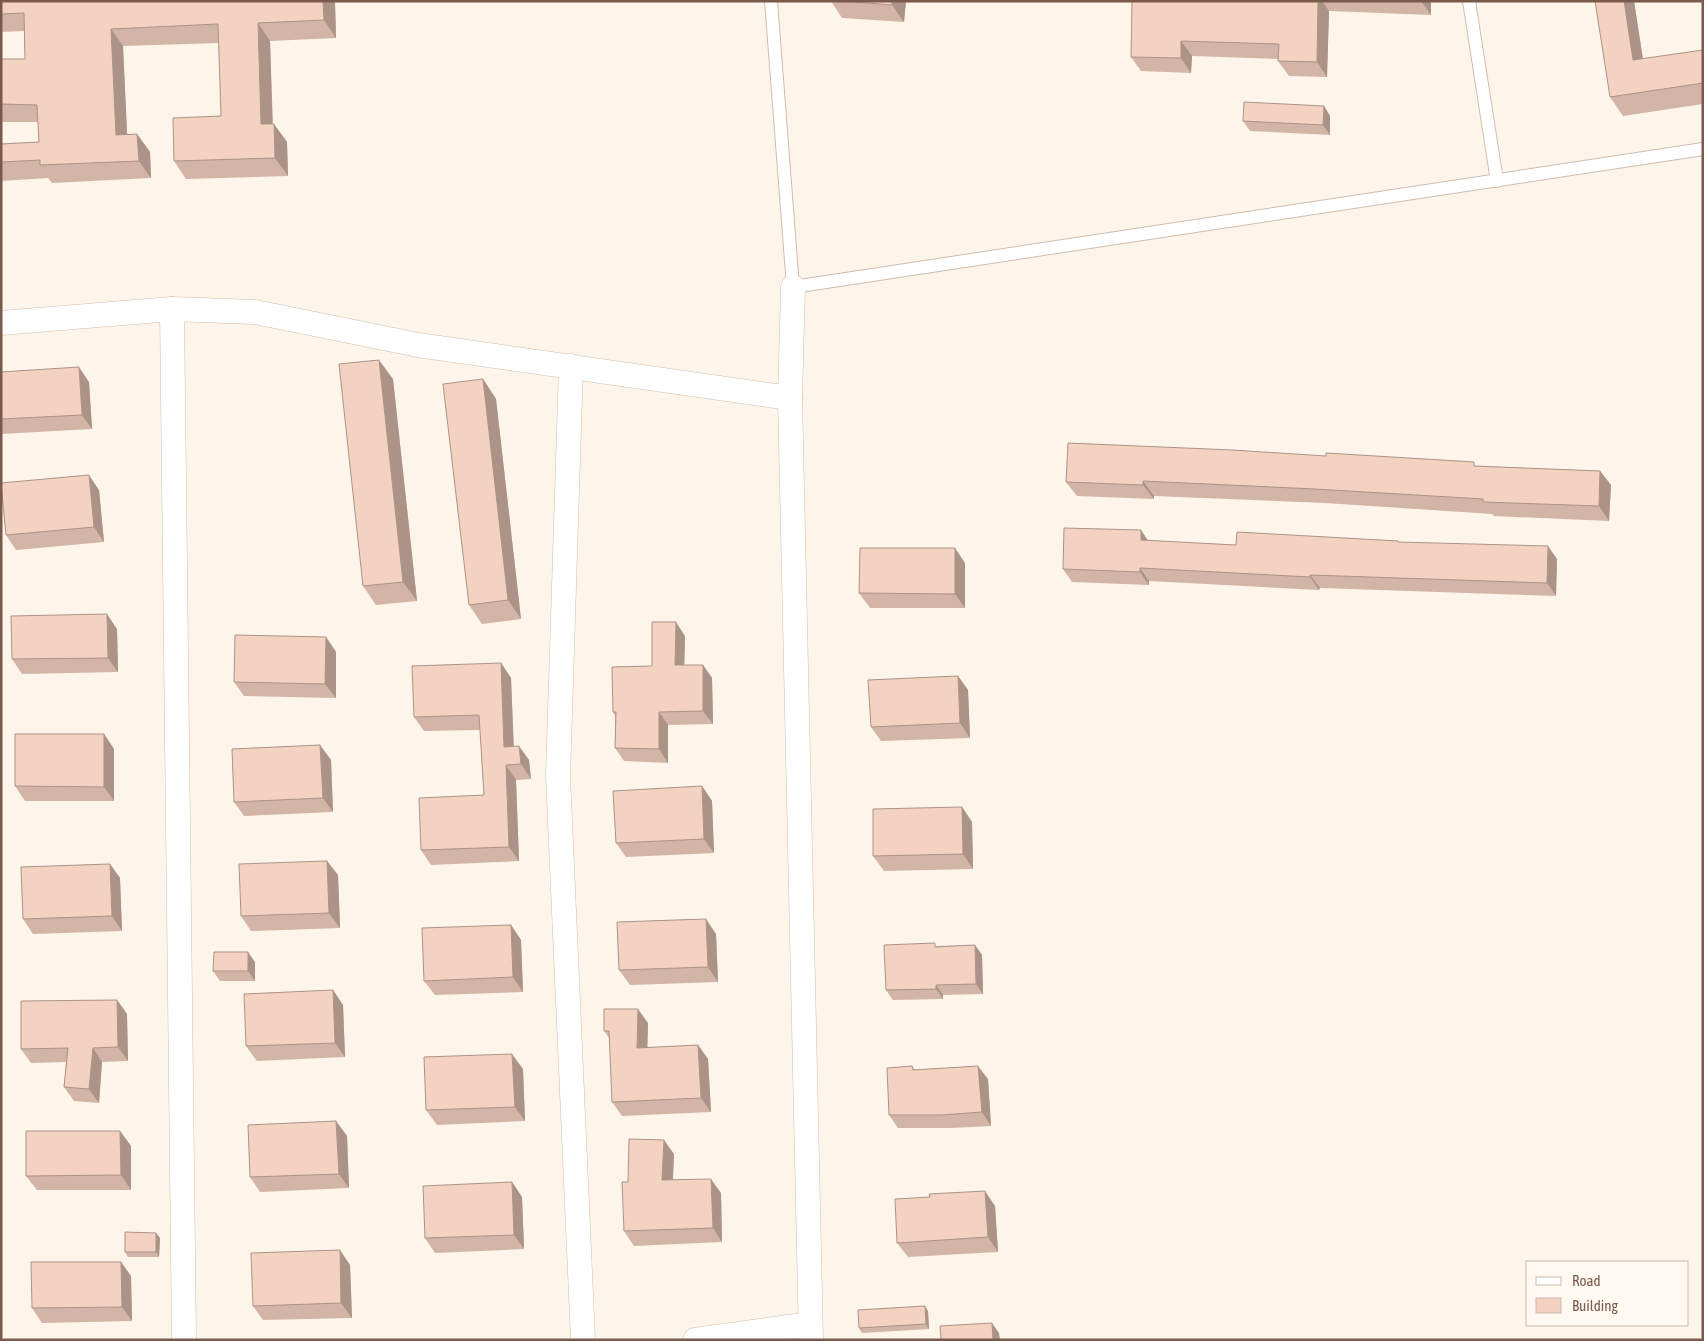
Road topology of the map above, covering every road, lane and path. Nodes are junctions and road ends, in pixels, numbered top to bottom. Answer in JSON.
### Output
{"nodes":[{"id":1,"x":770,"y":1,"type":"edge"},
{"id":2,"x":1470,"y":1,"type":"edge"},
{"id":3,"x":1703,"y":149,"type":"edge"},
{"id":4,"x":1497,"y":181,"type":"junction"},
{"id":5,"x":793,"y":287,"type":"junction"},
{"id":6,"x":172,"y":309,"type":"junction"},
{"id":7,"x":1,"y":323,"type":"edge"},
{"id":8,"x":571,"y":366,"type":"junction"},
{"id":9,"x":790,"y":398,"type":"junction"},
{"id":10,"x":810,"y":1332,"type":"edge"},
{"id":11,"x":184,"y":1340,"type":"edge"},
{"id":12,"x":583,"y":1340,"type":"edge"},
{"id":13,"x":695,"y":1340,"type":"edge"}],
"edges":[{"from":1,"to":5,"type":"lane"},
{"from":2,"to":4,"type":"lane"},
{"from":3,"to":4,"type":"lane"},
{"from":4,"to":5,"type":"lane"},
{"from":5,"to":9,"type":"street"},
{"from":6,"to":7,"type":"street"},
{"from":6,"to":8,"type":"street"},
{"from":6,"to":11,"type":"street"},
{"from":8,"to":9,"type":"street"},
{"from":8,"to":12,"type":"street"},
{"from":9,"to":10,"type":"street"},
{"from":10,"to":13,"type":"street"}]}
